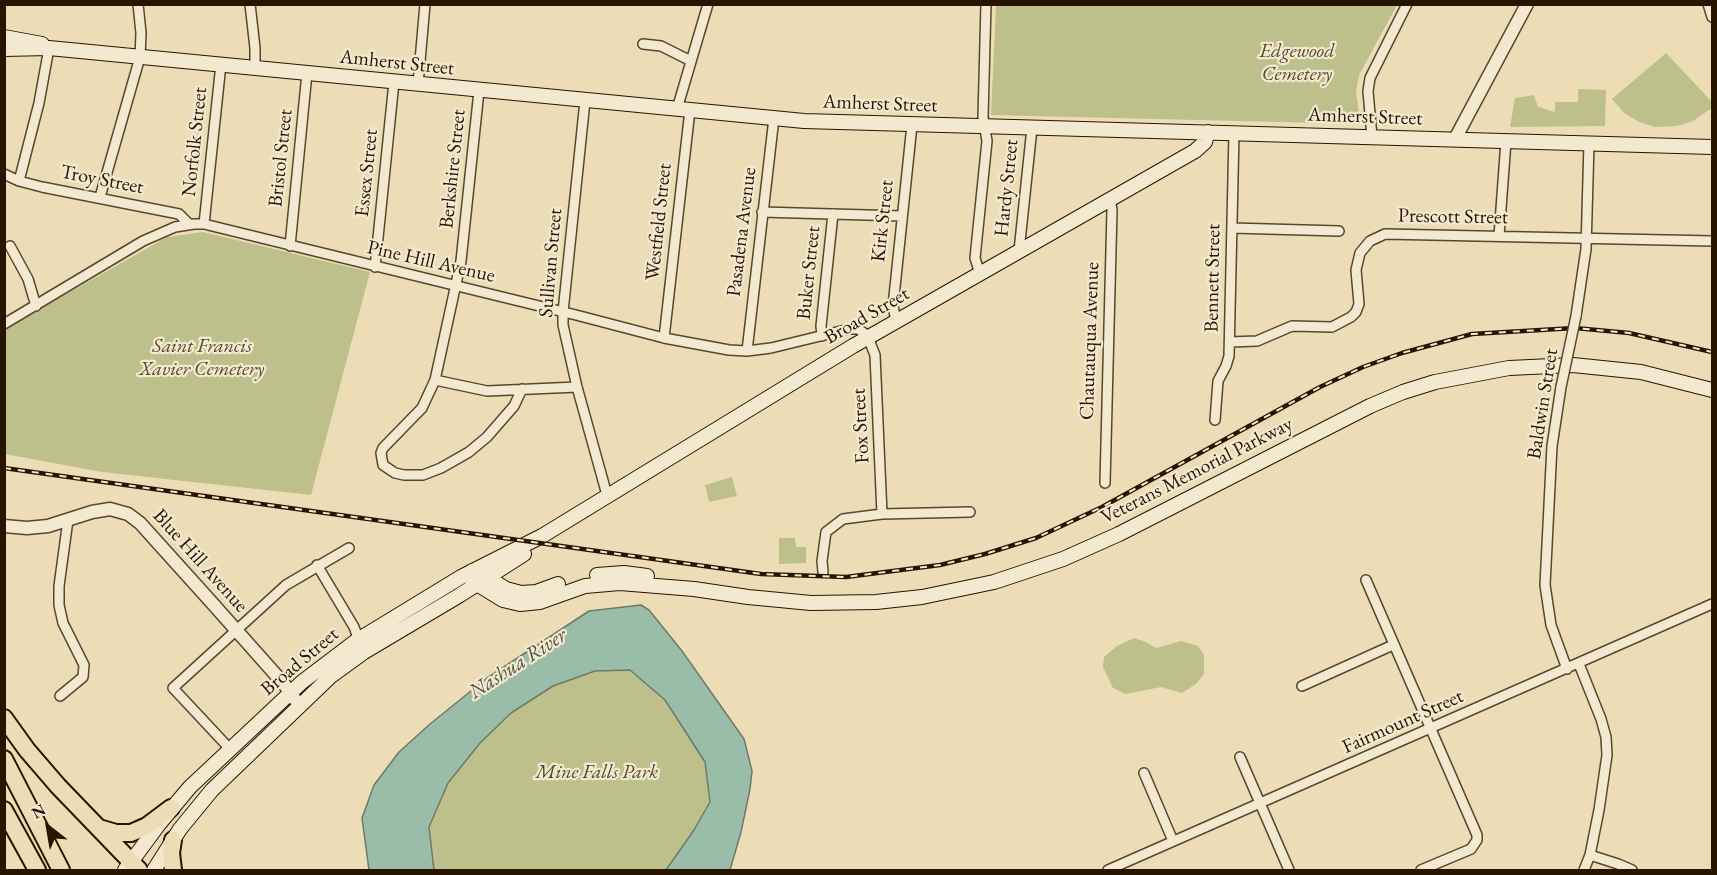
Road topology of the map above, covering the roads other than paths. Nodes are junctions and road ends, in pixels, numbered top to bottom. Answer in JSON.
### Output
{"nodes":[{"id":1,"x":138,"y":4,"type":"edge"},
{"id":2,"x":250,"y":4,"type":"edge"},
{"id":3,"x":425,"y":4,"type":"edge"},
{"id":4,"x":708,"y":4,"type":"edge"},
{"id":5,"x":986,"y":4,"type":"edge"},
{"id":6,"x":1407,"y":4,"type":"edge"},
{"id":7,"x":1527,"y":4,"type":"edge"},
{"id":8,"x":1708,"y":4,"type":"edge"},
{"id":9,"x":1713,"y":17,"type":"edge"},
{"id":10,"x":4,"y":37,"type":"edge"},
{"id":11,"x":643,"y":44,"type":"dead end"},
{"id":12,"x":49,"y":48,"type":"junction"},
{"id":13,"x":4,"y":49,"type":"edge"},
{"id":14,"x":140,"y":57,"type":"junction"},
{"id":15,"x":691,"y":61,"type":"junction"},
{"id":16,"x":221,"y":64,"type":"junction"},
{"id":17,"x":255,"y":68,"type":"junction"},
{"id":18,"x":307,"y":73,"type":"junction"},
{"id":19,"x":394,"y":82,"type":"junction"},
{"id":20,"x":418,"y":84,"type":"junction"},
{"id":21,"x":479,"y":91,"type":"junction"},
{"id":22,"x":585,"y":101,"type":"junction"},
{"id":23,"x":684,"y":110,"type":"junction"},
{"id":24,"x":774,"y":118,"type":"junction"},
{"id":25,"x":912,"y":125,"type":"junction"},
{"id":26,"x":985,"y":127,"type":"junction"},
{"id":27,"x":1032,"y":128,"type":"junction"},
{"id":28,"x":1208,"y":132,"type":"junction"},
{"id":29,"x":1234,"y":133,"type":"junction"},
{"id":30,"x":1372,"y":137,"type":"junction"},
{"id":31,"x":1455,"y":139,"type":"junction"},
{"id":32,"x":1506,"y":141,"type":"junction"},
{"id":33,"x":1589,"y":143,"type":"junction"},
{"id":34,"x":1713,"y":147,"type":"edge"},
{"id":35,"x":4,"y":174,"type":"edge"},
{"id":36,"x":19,"y":181,"type":"junction"},
{"id":37,"x":100,"y":197,"type":"junction"},
{"id":38,"x":1110,"y":199,"type":"junction"},
{"id":39,"x":762,"y":212,"type":"junction"},
{"id":40,"x":833,"y":214,"type":"junction"},
{"id":41,"x":902,"y":216,"type":"junction"},
{"id":42,"x":189,"y":224,"type":"junction"},
{"id":43,"x":204,"y":224,"type":"junction"},
{"id":44,"x":1232,"y":228,"type":"junction"},
{"id":45,"x":1339,"y":231,"type":"dead end"},
{"id":46,"x":1499,"y":236,"type":"junction"},
{"id":47,"x":1586,"y":238,"type":"junction"},
{"id":48,"x":1713,"y":242,"type":"edge"},
{"id":49,"x":10,"y":246,"type":"dead end"},
{"id":50,"x":290,"y":246,"type":"junction"},
{"id":51,"x":1019,"y":251,"type":"junction"},
{"id":52,"x":375,"y":267,"type":"junction"},
{"id":53,"x":980,"y":274,"type":"junction"},
{"id":54,"x":457,"y":286,"type":"junction"},
{"id":55,"x":36,"y":306,"type":"junction"},
{"id":56,"x":563,"y":312,"type":"junction"},
{"id":57,"x":896,"y":321,"type":"junction"},
{"id":58,"x":4,"y":324,"type":"edge"},
{"id":59,"x":822,"y":336,"type":"junction"},
{"id":60,"x":664,"y":338,"type":"junction"},
{"id":61,"x":868,"y":338,"type":"junction"},
{"id":62,"x":1230,"y":342,"type":"junction"},
{"id":63,"x":747,"y":351,"type":"junction"},
{"id":64,"x":435,"y":380,"type":"junction"},
{"id":65,"x":577,"y":387,"type":"junction"},
{"id":66,"x":522,"y":389,"type":"junction"},
{"id":67,"x":1713,"y":390,"type":"edge"},
{"id":68,"x":1215,"y":420,"type":"dead end"},
{"id":69,"x":1105,"y":483,"type":"dead end"},
{"id":70,"x":607,"y":495,"type":"junction"},
{"id":71,"x":969,"y":512,"type":"dead end"},
{"id":72,"x":882,"y":514,"type":"junction"},
{"id":73,"x":68,"y":520,"type":"junction"},
{"id":74,"x":4,"y":526,"type":"edge"},
{"id":75,"x":542,"y":536,"type":"junction"},
{"id":76,"x":349,"y":548,"type":"dead end"},
{"id":77,"x":511,"y":562,"type":"junction"},
{"id":78,"x":317,"y":565,"type":"junction"},
{"id":79,"x":823,"y":572,"type":"dead end"},
{"id":80,"x":478,"y":576,"type":"junction"},
{"id":81,"x":1366,"y":580,"type":"dead end"},
{"id":82,"x":694,"y":589,"type":"junction"},
{"id":83,"x":518,"y":593,"type":"junction"},
{"id":84,"x":1713,"y":604,"type":"edge"},
{"id":85,"x":236,"y":630,"type":"junction"},
{"id":86,"x":356,"y":641,"type":"junction"},
{"id":87,"x":1393,"y":645,"type":"junction"},
{"id":88,"x":1579,"y":664,"type":"junction"},
{"id":89,"x":1567,"y":669,"type":"junction"},
{"id":90,"x":1302,"y":686,"type":"dead end"},
{"id":91,"x":290,"y":693,"type":"junction"},
{"id":92,"x":60,"y":696,"type":"dead end"},
{"id":93,"x":299,"y":705,"type":"junction"},
{"id":94,"x":4,"y":718,"type":"edge"},
{"id":95,"x":1431,"y":729,"type":"junction"},
{"id":96,"x":230,"y":749,"type":"junction"},
{"id":97,"x":1240,"y":757,"type":"dead end"},
{"id":98,"x":4,"y":759,"type":"edge"},
{"id":99,"x":1144,"y":773,"type":"dead end"},
{"id":100,"x":1261,"y":804,"type":"junction"},
{"id":101,"x":171,"y":808,"type":"junction"},
{"id":102,"x":4,"y":810,"type":"edge"},
{"id":103,"x":90,"y":822,"type":"junction"},
{"id":104,"x":173,"y":840,"type":"junction"},
{"id":105,"x":1173,"y":841,"type":"junction"},
{"id":106,"x":1590,"y":855,"type":"junction"},
{"id":107,"x":132,"y":868,"type":"edge"},
{"id":108,"x":37,"y":870,"type":"edge"},
{"id":109,"x":61,"y":870,"type":"edge"},
{"id":110,"x":154,"y":870,"type":"edge"},
{"id":111,"x":173,"y":870,"type":"edge"},
{"id":112,"x":1108,"y":870,"type":"edge"},
{"id":113,"x":1289,"y":870,"type":"edge"},
{"id":114,"x":1421,"y":870,"type":"edge"},
{"id":115,"x":1584,"y":870,"type":"edge"},
{"id":116,"x":1632,"y":870,"type":"edge"}],
"edges":[{"from":1,"to":14,"type":"street"},
{"from":2,"to":17,"type":"street"},
{"from":3,"to":20,"type":"street"},
{"from":4,"to":15,"type":"street","name":"Westfield Street"},
{"from":5,"to":26,"type":"street"},
{"from":6,"to":30,"type":"street"},
{"from":7,"to":31,"type":"street"},
{"from":8,"to":9,"type":"street"},
{"from":10,"to":12,"type":"main road","name":"Amherst Street"},
{"from":11,"to":15,"type":"street"},
{"from":12,"to":13,"type":"main road","name":"Amherst Street"},
{"from":12,"to":14,"type":"main road","name":"Amherst Street"},
{"from":12,"to":36,"type":"street"},
{"from":14,"to":16,"type":"main road","name":"Amherst Street"},
{"from":14,"to":37,"type":"street"},
{"from":15,"to":23,"type":"street","name":"Westfield Street"},
{"from":16,"to":17,"type":"main road","name":"Amherst Street"},
{"from":16,"to":43,"type":"street","name":"Norfolk Street"},
{"from":17,"to":18,"type":"main road","name":"Amherst Street"},
{"from":18,"to":19,"type":"main road","name":"Amherst Street"},
{"from":18,"to":50,"type":"street","name":"Bristol Street"},
{"from":19,"to":20,"type":"main road","name":"Amherst Street"},
{"from":19,"to":52,"type":"street","name":"Essex Street"},
{"from":20,"to":21,"type":"main road","name":"Amherst Street"},
{"from":21,"to":22,"type":"main road","name":"Amherst Street"},
{"from":21,"to":54,"type":"street","name":"Berkshire Street"},
{"from":22,"to":23,"type":"main road","name":"Amherst Street"},
{"from":22,"to":56,"type":"street","name":"Sullivan Street"},
{"from":23,"to":24,"type":"main road","name":"Amherst Street"},
{"from":23,"to":60,"type":"street","name":"Westfield Street"},
{"from":24,"to":25,"type":"main road","name":"Amherst Street"},
{"from":24,"to":39,"type":"street","name":"Pasadena Avenue"},
{"from":25,"to":26,"type":"main road","name":"Amherst Street"},
{"from":25,"to":41,"type":"street","name":"Kirk Street"},
{"from":26,"to":27,"type":"main road","name":"Amherst Street"},
{"from":26,"to":53,"type":"street"},
{"from":27,"to":28,"type":"main road","name":"Amherst Street"},
{"from":27,"to":51,"type":"street","name":"Hardy Street"},
{"from":28,"to":29,"type":"main road","name":"Amherst Street"},
{"from":28,"to":38,"type":"main road","name":"Broad Street"},
{"from":29,"to":30,"type":"main road","name":"Amherst Street"},
{"from":29,"to":44,"type":"street","name":"Bennett Street"},
{"from":30,"to":31,"type":"main road","name":"Amherst Street"},
{"from":31,"to":32,"type":"main road","name":"Amherst Street"},
{"from":32,"to":33,"type":"main road","name":"Amherst Street"},
{"from":32,"to":46,"type":"street"},
{"from":33,"to":34,"type":"main road","name":"Amherst Street"},
{"from":33,"to":47,"type":"street","name":"Baldwin Street"},
{"from":35,"to":36,"type":"street","name":"Troy Street"},
{"from":36,"to":37,"type":"street","name":"Troy Street"},
{"from":37,"to":42,"type":"street","name":"Troy Street"},
{"from":38,"to":51,"type":"main road","name":"Broad Street"},
{"from":38,"to":69,"type":"street","name":"Chautauqua Avenue"},
{"from":39,"to":40,"type":"street"},
{"from":39,"to":63,"type":"street","name":"Pasadena Avenue"},
{"from":40,"to":41,"type":"street"},
{"from":40,"to":59,"type":"street","name":"Buker Street"},
{"from":41,"to":57,"type":"street","name":"Kirk Street"},
{"from":42,"to":43,"type":"street","name":"Pine Hill Avenue"},
{"from":42,"to":55,"type":"street","name":"Pine Hill Avenue"},
{"from":43,"to":50,"type":"street","name":"Pine Hill Avenue"},
{"from":44,"to":45,"type":"street"},
{"from":44,"to":62,"type":"street","name":"Bennett Street"},
{"from":46,"to":47,"type":"street","name":"Prescott Street"},
{"from":46,"to":62,"type":"street","name":"Prescott Street"},
{"from":47,"to":48,"type":"street","name":"Prescott Street"},
{"from":47,"to":89,"type":"street","name":"Baldwin Street","bridge":true},
{"from":49,"to":55,"type":"street"},
{"from":50,"to":52,"type":"street","name":"Pine Hill Avenue"},
{"from":51,"to":53,"type":"main road","name":"Broad Street"},
{"from":52,"to":54,"type":"street","name":"Pine Hill Avenue"},
{"from":53,"to":57,"type":"main road","name":"Broad Street"},
{"from":54,"to":56,"type":"street","name":"Pine Hill Avenue"},
{"from":54,"to":64,"type":"street","name":"Berkshire Street"},
{"from":55,"to":58,"type":"street","name":"Pine Hill Avenue"},
{"from":56,"to":60,"type":"street","name":"Pine Hill Avenue"},
{"from":56,"to":65,"type":"street","name":"Sullivan Street"},
{"from":57,"to":61,"type":"main road","name":"Broad Street"},
{"from":59,"to":61,"type":"street","name":"Pine Hill Avenue"},
{"from":59,"to":63,"type":"street","name":"Pine Hill Avenue"},
{"from":60,"to":63,"type":"street","name":"Pine Hill Avenue"},
{"from":61,"to":70,"type":"main road","name":"Broad Street"},
{"from":61,"to":72,"type":"street","name":"Fox Street"},
{"from":62,"to":68,"type":"street","name":"Bennett Street"},
{"from":64,"to":66,"type":"street"},
{"from":64,"to":66,"type":"street","name":"Berkshire Street"},
{"from":65,"to":66,"type":"street"},
{"from":65,"to":70,"type":"street","name":"Sullivan Street"},
{"from":67,"to":82,"type":"main road","name":"Veterans Memorial Parkway"},
{"from":70,"to":75,"type":"main road","name":"Broad Street"},
{"from":71,"to":72,"type":"street"},
{"from":72,"to":79,"type":"street"},
{"from":73,"to":74,"type":"street","name":"Blue Hill Avenue"},
{"from":73,"to":85,"type":"street","name":"Blue Hill Avenue"},
{"from":73,"to":92,"type":"street"},
{"from":75,"to":77,"type":"main road","name":"Broad Street"},
{"from":75,"to":80,"type":"main road","name":"Broad Street"},
{"from":76,"to":78,"type":"street"},
{"from":77,"to":80,"type":"main road","name":"Broad Street"},
{"from":77,"to":83,"type":"main road"},
{"from":78,"to":85,"type":"street"},
{"from":78,"to":86,"type":"street"},
{"from":80,"to":82,"type":"main road","name":"Veterans Memorial Parkway"},
{"from":80,"to":83,"type":"main road"},
{"from":80,"to":86,"type":"main road","name":"Broad Street"},
{"from":80,"to":93,"type":"main road","name":"Broad Street"},
{"from":81,"to":87,"type":"street"},
{"from":82,"to":83,"type":"main road","name":"Veterans Memorial Parkway"},
{"from":84,"to":88,"type":"street","name":"Fairmount Street"},
{"from":85,"to":91,"type":"street","name":"Blue Hill Avenue"},
{"from":85,"to":96,"type":"street"},
{"from":86,"to":91,"type":"main road","name":"Broad Street"},
{"from":87,"to":90,"type":"street"},
{"from":87,"to":95,"type":"street"},
{"from":88,"to":89,"type":"street","name":"Fairmount Street"},
{"from":88,"to":106,"type":"street"},
{"from":89,"to":95,"type":"street","name":"Fairmount Street"},
{"from":91,"to":93,"type":"street","name":"Blue Hill Avenue"},
{"from":91,"to":96,"type":"main road","name":"Broad Street"},
{"from":93,"to":104,"type":"main road","name":"Broad Street"},
{"from":94,"to":103,"type":"highway"},
{"from":95,"to":100,"type":"street","name":"Fairmount Street"},
{"from":95,"to":114,"type":"street"},
{"from":96,"to":101,"type":"main road","name":"Broad Street"},
{"from":97,"to":100,"type":"street"},
{"from":98,"to":109,"type":"highway"},
{"from":99,"to":105,"type":"street"},
{"from":100,"to":105,"type":"street","name":"Fairmount Street"},
{"from":100,"to":113,"type":"street"},
{"from":101,"to":103,"type":"highway"},
{"from":101,"to":107,"type":"main road","name":"Broad Street"},
{"from":102,"to":108,"type":"highway"},
{"from":103,"to":107,"type":"highway"},
{"from":104,"to":110,"type":"main road","name":"Broad Street"},
{"from":104,"to":111,"type":"highway"},
{"from":105,"to":112,"type":"street","name":"Fairmount Street"},
{"from":106,"to":115,"type":"street"},
{"from":106,"to":116,"type":"street"}]}
